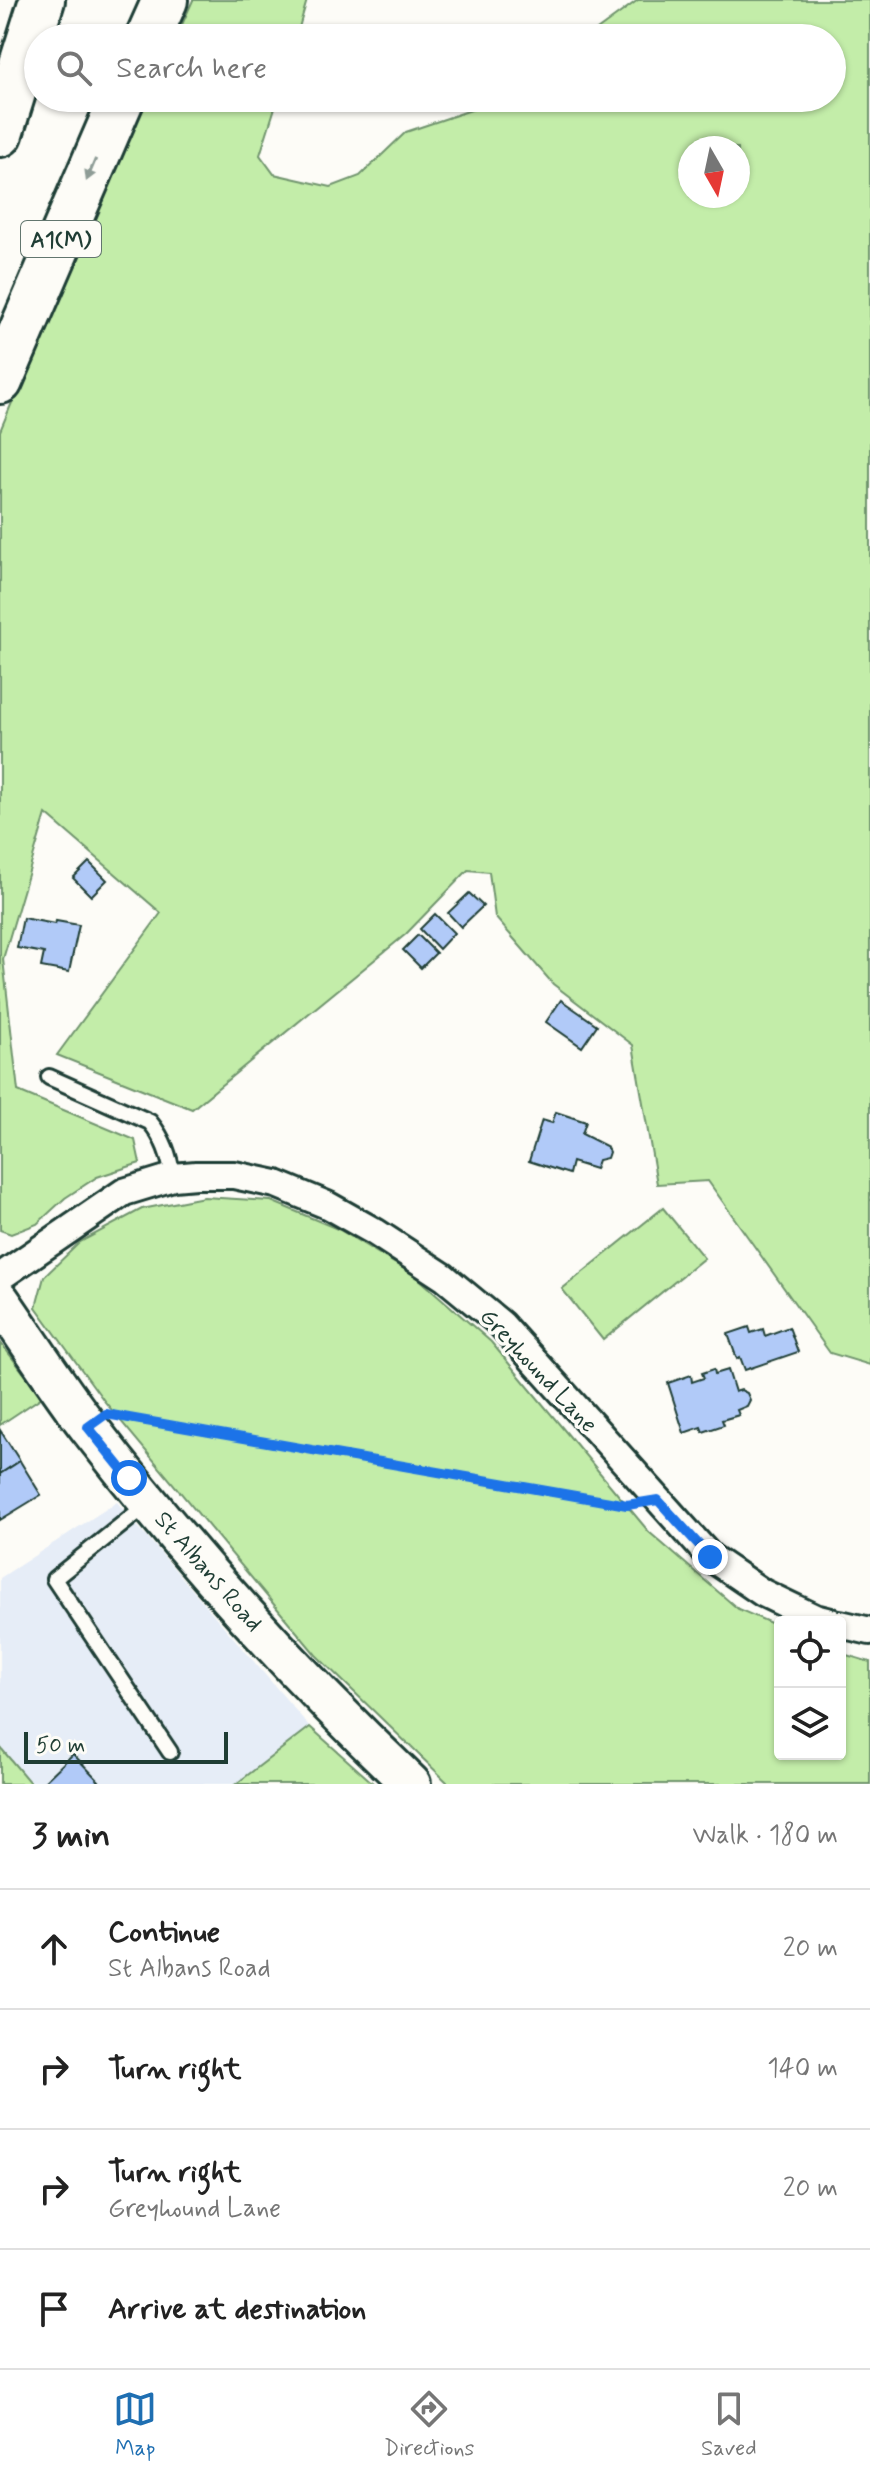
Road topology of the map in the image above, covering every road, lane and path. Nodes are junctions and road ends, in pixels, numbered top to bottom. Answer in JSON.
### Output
{"nodes":[{"id":1,"x":42,"y":0,"type":"edge"},
{"id":2,"x":165,"y":0,"type":"edge"},
{"id":3,"x":34,"y":24,"type":"edge"},
{"id":4,"x":154,"y":24,"type":"edge"},
{"id":5,"x":24,"y":57,"type":"edge"},
{"id":6,"x":116,"y":112,"type":"edge"},
{"id":7,"x":0,"y":134,"type":"edge"},
{"id":8,"x":0,"y":381,"type":"edge"},
{"id":9,"x":49,"y":1077,"type":"dead end"},
{"id":10,"x":173,"y":1177,"type":"junction"},
{"id":11,"x":0,"y":1277,"type":"edge"},
{"id":12,"x":0,"y":1300,"type":"edge"},
{"id":13,"x":88,"y":1427,"type":"junction"},
{"id":14,"x":658,"y":1500,"type":"junction"},
{"id":15,"x":149,"y":1503,"type":"junction"},
{"id":16,"x":811,"y":1616,"type":"edge"},
{"id":17,"x":846,"y":1625,"type":"edge"},
{"id":18,"x":870,"y":1631,"type":"edge"},
{"id":19,"x":170,"y":1752,"type":"dead end"},
{"id":20,"x":411,"y":1784,"type":"edge"}],
"edges":[{"from":1,"to":3,"type":"highway"},
{"from":2,"to":4,"type":"highway"},
{"from":5,"to":7,"type":"highway"},
{"from":6,"to":8,"type":"highway","number":"A1(M)","one_way":true},
{"from":9,"to":10,"type":"lane"},
{"from":10,"to":11,"type":"street","name":"Greyhound Lane"},
{"from":10,"to":14,"type":"street","name":"Greyhound Lane"},
{"from":12,"to":13,"type":"street","name":"St Albans Road"},
{"from":13,"to":14,"type":"path"},
{"from":13,"to":15,"type":"street","name":"St Albans Road"},
{"from":14,"to":16,"type":"street","name":"Greyhound Lane"},
{"from":15,"to":19,"type":"lane"},
{"from":15,"to":20,"type":"street","name":"St Albans Road"},
{"from":17,"to":18,"type":"street"}]}
